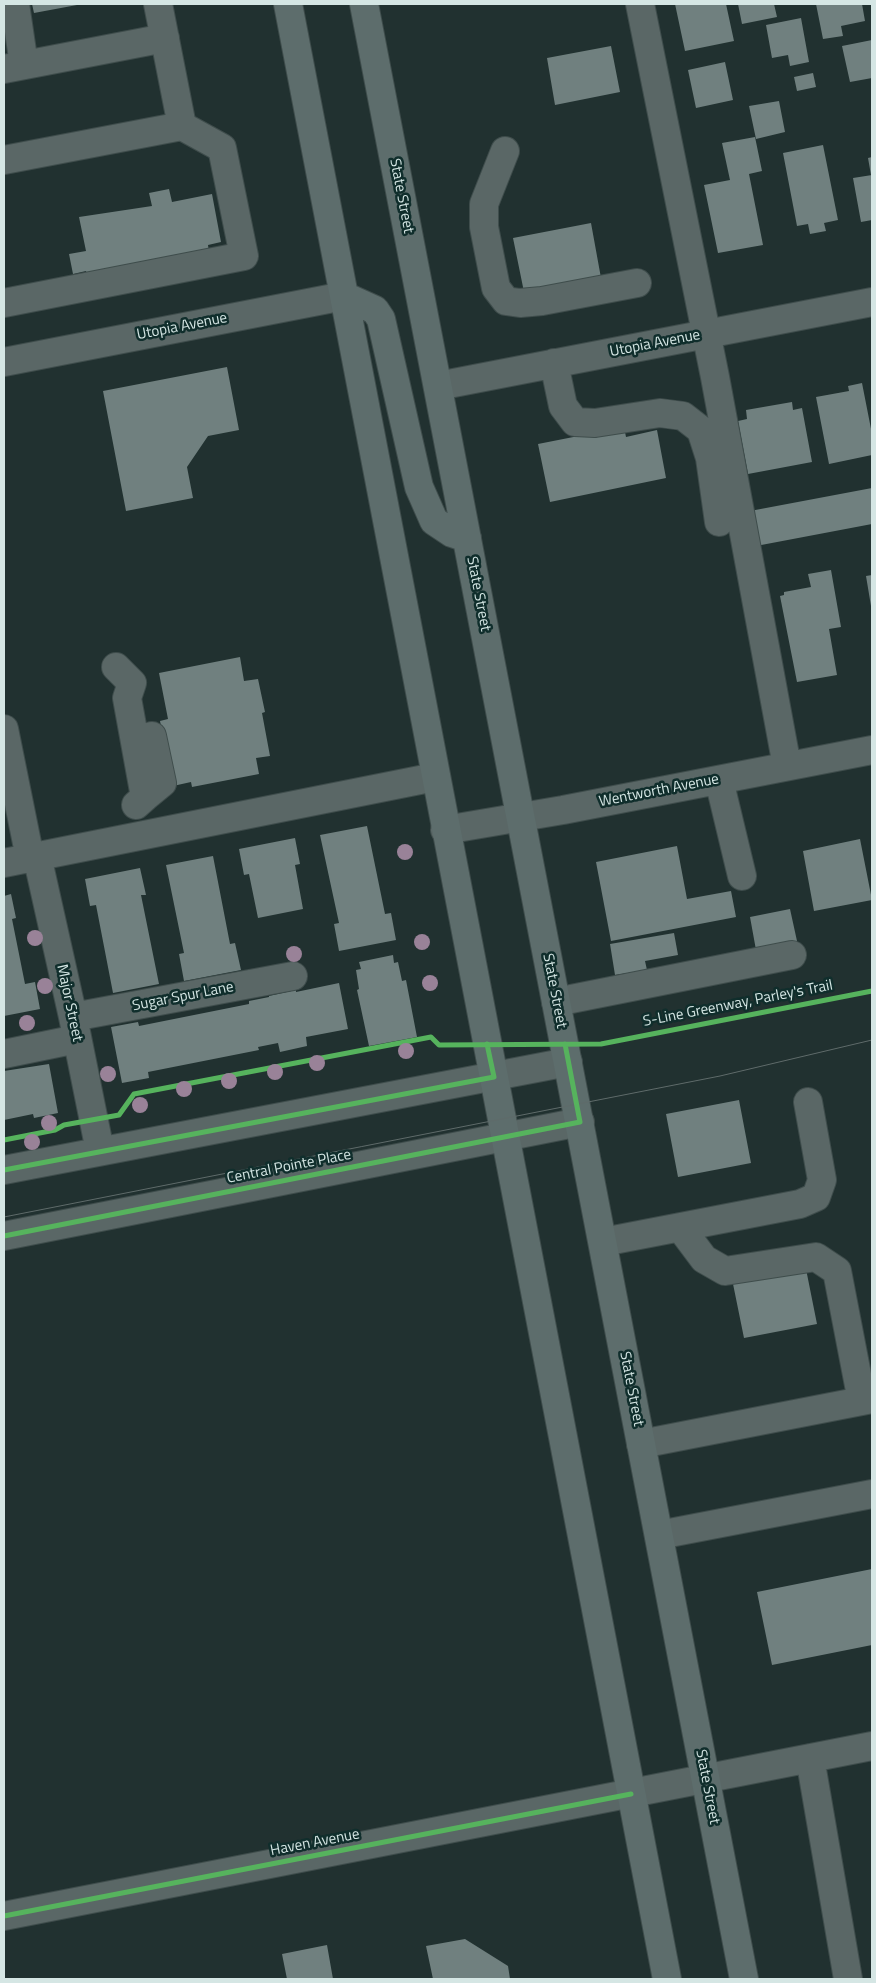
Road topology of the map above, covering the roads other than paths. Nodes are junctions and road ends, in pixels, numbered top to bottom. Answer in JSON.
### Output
{"nodes":[{"id":1,"x":15,"y":4,"type":"edge"},
{"id":2,"x":158,"y":4,"type":"edge"},
{"id":3,"x":288,"y":4,"type":"edge"},
{"id":4,"x":364,"y":4,"type":"edge"},
{"id":5,"x":640,"y":4,"type":"edge"},
{"id":6,"x":165,"y":38,"type":"junction"},
{"id":7,"x":14,"y":67,"type":"edge"},
{"id":8,"x":182,"y":126,"type":"junction"},
{"id":9,"x":506,"y":150,"type":"dead end"},
{"id":10,"x":4,"y":160,"type":"edge"},
{"id":11,"x":637,"y":283,"type":"dead end"},
{"id":12,"x":344,"y":296,"type":"junction"},
{"id":13,"x":872,"y":302,"type":"edge"},
{"id":14,"x":4,"y":303,"type":"edge"},
{"id":15,"x":707,"y":334,"type":"junction"},
{"id":16,"x":12,"y":360,"type":"edge"},
{"id":17,"x":554,"y":364,"type":"junction"},
{"id":18,"x":438,"y":386,"type":"junction"},
{"id":19,"x":718,"y":522,"type":"dead end"},
{"id":20,"x":467,"y":538,"type":"junction"},
{"id":21,"x":124,"y":675,"type":"dead end"},
{"id":22,"x":4,"y":729,"type":"edge"},
{"id":23,"x":872,"y":750,"type":"edge"},
{"id":24,"x":787,"y":766,"type":"junction"},
{"id":25,"x":435,"y":777,"type":"junction"},
{"id":26,"x":720,"y":780,"type":"junction"},
{"id":27,"x":140,"y":801,"type":"dead end"},
{"id":28,"x":520,"y":817,"type":"junction"},
{"id":29,"x":445,"y":830,"type":"junction"},
{"id":30,"x":34,"y":857,"type":"junction"},
{"id":31,"x":4,"y":863,"type":"edge"},
{"id":32,"x":742,"y":876,"type":"dead end"},
{"id":33,"x":792,"y":955,"type":"dead end"},
{"id":34,"x":293,"y":976,"type":"dead end"},
{"id":35,"x":556,"y":1002,"type":"junction"},
{"id":36,"x":75,"y":1028,"type":"junction"},
{"id":37,"x":4,"y":1054,"type":"edge"},
{"id":38,"x":568,"y":1062,"type":"junction"},
{"id":39,"x":494,"y":1077,"type":"junction"},
{"id":40,"x":808,"y":1102,"type":"dead end"},
{"id":41,"x":580,"y":1122,"type":"junction"},
{"id":42,"x":505,"y":1137,"type":"junction"},
{"id":43,"x":100,"y":1151,"type":"junction"},
{"id":44,"x":4,"y":1170,"type":"edge"},
{"id":45,"x":680,"y":1227,"type":"junction"},
{"id":46,"x":4,"y":1236,"type":"edge"},
{"id":47,"x":602,"y":1242,"type":"junction"},
{"id":48,"x":867,"y":1400,"type":"edge"},
{"id":49,"x":642,"y":1444,"type":"junction"},
{"id":50,"x":872,"y":1494,"type":"edge"},
{"id":51,"x":659,"y":1535,"type":"junction"},
{"id":52,"x":872,"y":1746,"type":"edge"},
{"id":53,"x":810,"y":1758,"type":"junction"},
{"id":54,"x":706,"y":1779,"type":"junction"},
{"id":55,"x":631,"y":1794,"type":"junction"},
{"id":56,"x":4,"y":1916,"type":"edge"},
{"id":57,"x":667,"y":1979,"type":"edge"},
{"id":58,"x":744,"y":1979,"type":"edge"},
{"id":59,"x":848,"y":1979,"type":"edge"}],
"edges":[{"from":1,"to":7,"type":"street"},
{"from":2,"to":6,"type":"street"},
{"from":3,"to":12,"type":"main road"},
{"from":4,"to":18,"type":"main road","name":"State Street"},
{"from":5,"to":15,"type":"street"},
{"from":6,"to":7,"type":"street"},
{"from":6,"to":8,"type":"street"},
{"from":8,"to":10,"type":"street"},
{"from":8,"to":14,"type":"street"},
{"from":9,"to":11,"type":"street"},
{"from":12,"to":16,"type":"street","name":"Utopia Avenue"},
{"from":12,"to":20,"type":"main road"},
{"from":12,"to":25,"type":"main road"},
{"from":13,"to":15,"type":"street","name":"Utopia Avenue"},
{"from":15,"to":17,"type":"street","name":"Utopia Avenue"},
{"from":15,"to":24,"type":"street"},
{"from":17,"to":18,"type":"street","name":"Utopia Avenue"},
{"from":17,"to":19,"type":"street"},
{"from":18,"to":20,"type":"main road","name":"State Street"},
{"from":20,"to":28,"type":"main road","name":"State Street"},
{"from":21,"to":27,"type":"street"},
{"from":22,"to":30,"type":"street","name":"Major Street"},
{"from":23,"to":24,"type":"street","name":"Wentworth Avenue"},
{"from":24,"to":26,"type":"street","name":"Wentworth Avenue"},
{"from":25,"to":29,"type":"main road"},
{"from":25,"to":30,"type":"street"},
{"from":26,"to":28,"type":"street","name":"Wentworth Avenue"},
{"from":26,"to":32,"type":"street"},
{"from":28,"to":29,"type":"street","name":"Wentworth Avenue"},
{"from":28,"to":35,"type":"main road","name":"State Street"},
{"from":29,"to":39,"type":"main road"},
{"from":30,"to":31,"type":"street"},
{"from":30,"to":36,"type":"street","name":"Major Street"},
{"from":33,"to":35,"type":"street"},
{"from":34,"to":36,"type":"street","name":"Sugar Spur Lane"},
{"from":35,"to":38,"type":"main road","name":"State Street"},
{"from":36,"to":37,"type":"street","name":"Sugar Spur Lane"},
{"from":36,"to":43,"type":"street","name":"Major Street"},
{"from":38,"to":39,"type":"street"},
{"from":38,"to":41,"type":"main road","name":"State Street"},
{"from":39,"to":42,"type":"main road"},
{"from":39,"to":43,"type":"street"},
{"from":40,"to":45,"type":"street"},
{"from":41,"to":42,"type":"street","name":"Central Pointe Place"},
{"from":41,"to":47,"type":"main road","name":"State Street"},
{"from":42,"to":46,"type":"street","name":"Central Pointe Place"},
{"from":42,"to":55,"type":"main road"},
{"from":43,"to":44,"type":"street"},
{"from":45,"to":47,"type":"street"},
{"from":45,"to":48,"type":"street"},
{"from":47,"to":49,"type":"main road","name":"State Street"},
{"from":48,"to":49,"type":"street"},
{"from":49,"to":51,"type":"main road","name":"State Street"},
{"from":50,"to":51,"type":"street"},
{"from":51,"to":54,"type":"main road","name":"State Street"},
{"from":52,"to":53,"type":"street","name":"Haven Avenue"},
{"from":53,"to":54,"type":"street","name":"Haven Avenue"},
{"from":53,"to":59,"type":"street"},
{"from":54,"to":55,"type":"street","name":"Haven Avenue"},
{"from":54,"to":58,"type":"main road","name":"State Street"},
{"from":55,"to":56,"type":"street","name":"Haven Avenue"},
{"from":55,"to":57,"type":"main road"}]}
